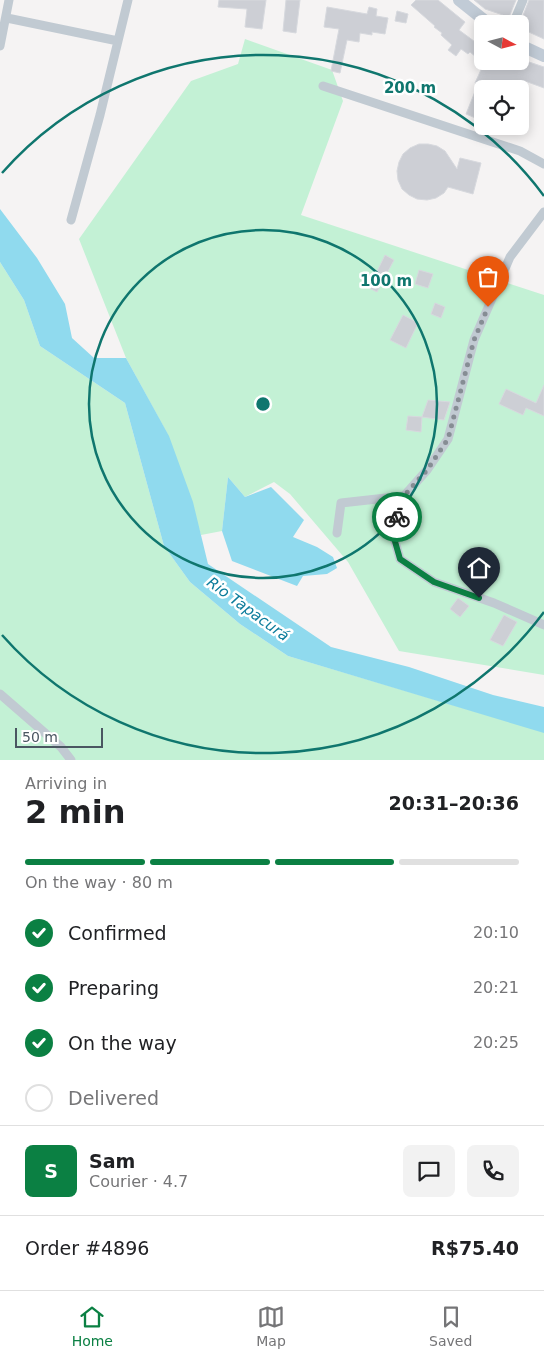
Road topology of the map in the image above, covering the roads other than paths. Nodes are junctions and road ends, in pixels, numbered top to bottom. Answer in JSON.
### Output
{"nodes":[{"id":1,"x":9,"y":0,"type":"edge"},
{"id":2,"x":128,"y":0,"type":"edge"},
{"id":3,"x":459,"y":0,"type":"edge"},
{"id":4,"x":523,"y":0,"type":"edge"},
{"id":5,"x":477,"y":15,"type":"edge"},
{"id":6,"x":517,"y":15,"type":"edge"},
{"id":7,"x":7,"y":18,"type":"junction"},
{"id":8,"x":118,"y":41,"type":"junction"},
{"id":9,"x":0,"y":46,"type":"edge"},
{"id":10,"x":529,"y":49,"type":"edge"},
{"id":11,"x":544,"y":56,"type":"edge"},
{"id":12,"x":323,"y":86,"type":"dead end"},
{"id":13,"x":544,"y":164,"type":"edge"},
{"id":14,"x":544,"y":212,"type":"edge"},
{"id":15,"x":71,"y":220,"type":"dead end"},
{"id":16,"x":404,"y":496,"type":"junction"},
{"id":17,"x":336,"y":533,"type":"dead end"},
{"id":18,"x":544,"y":625,"type":"edge"},
{"id":19,"x":0,"y":694,"type":"edge"},
{"id":20,"x":71,"y":760,"type":"edge"}],
"edges":[{"from":1,"to":7,"type":"street"},
{"from":2,"to":8,"type":"street"},
{"from":3,"to":5,"type":"main road"},
{"from":4,"to":6,"type":"street"},
{"from":7,"to":8,"type":"street"},
{"from":7,"to":9,"type":"street"},
{"from":8,"to":15,"type":"street"},
{"from":10,"to":11,"type":"main road"},
{"from":12,"to":13,"type":"street"},
{"from":14,"to":16,"type":"street"},
{"from":16,"to":17,"type":"street"},
{"from":16,"to":18,"type":"street"},
{"from":19,"to":20,"type":"street"}]}
